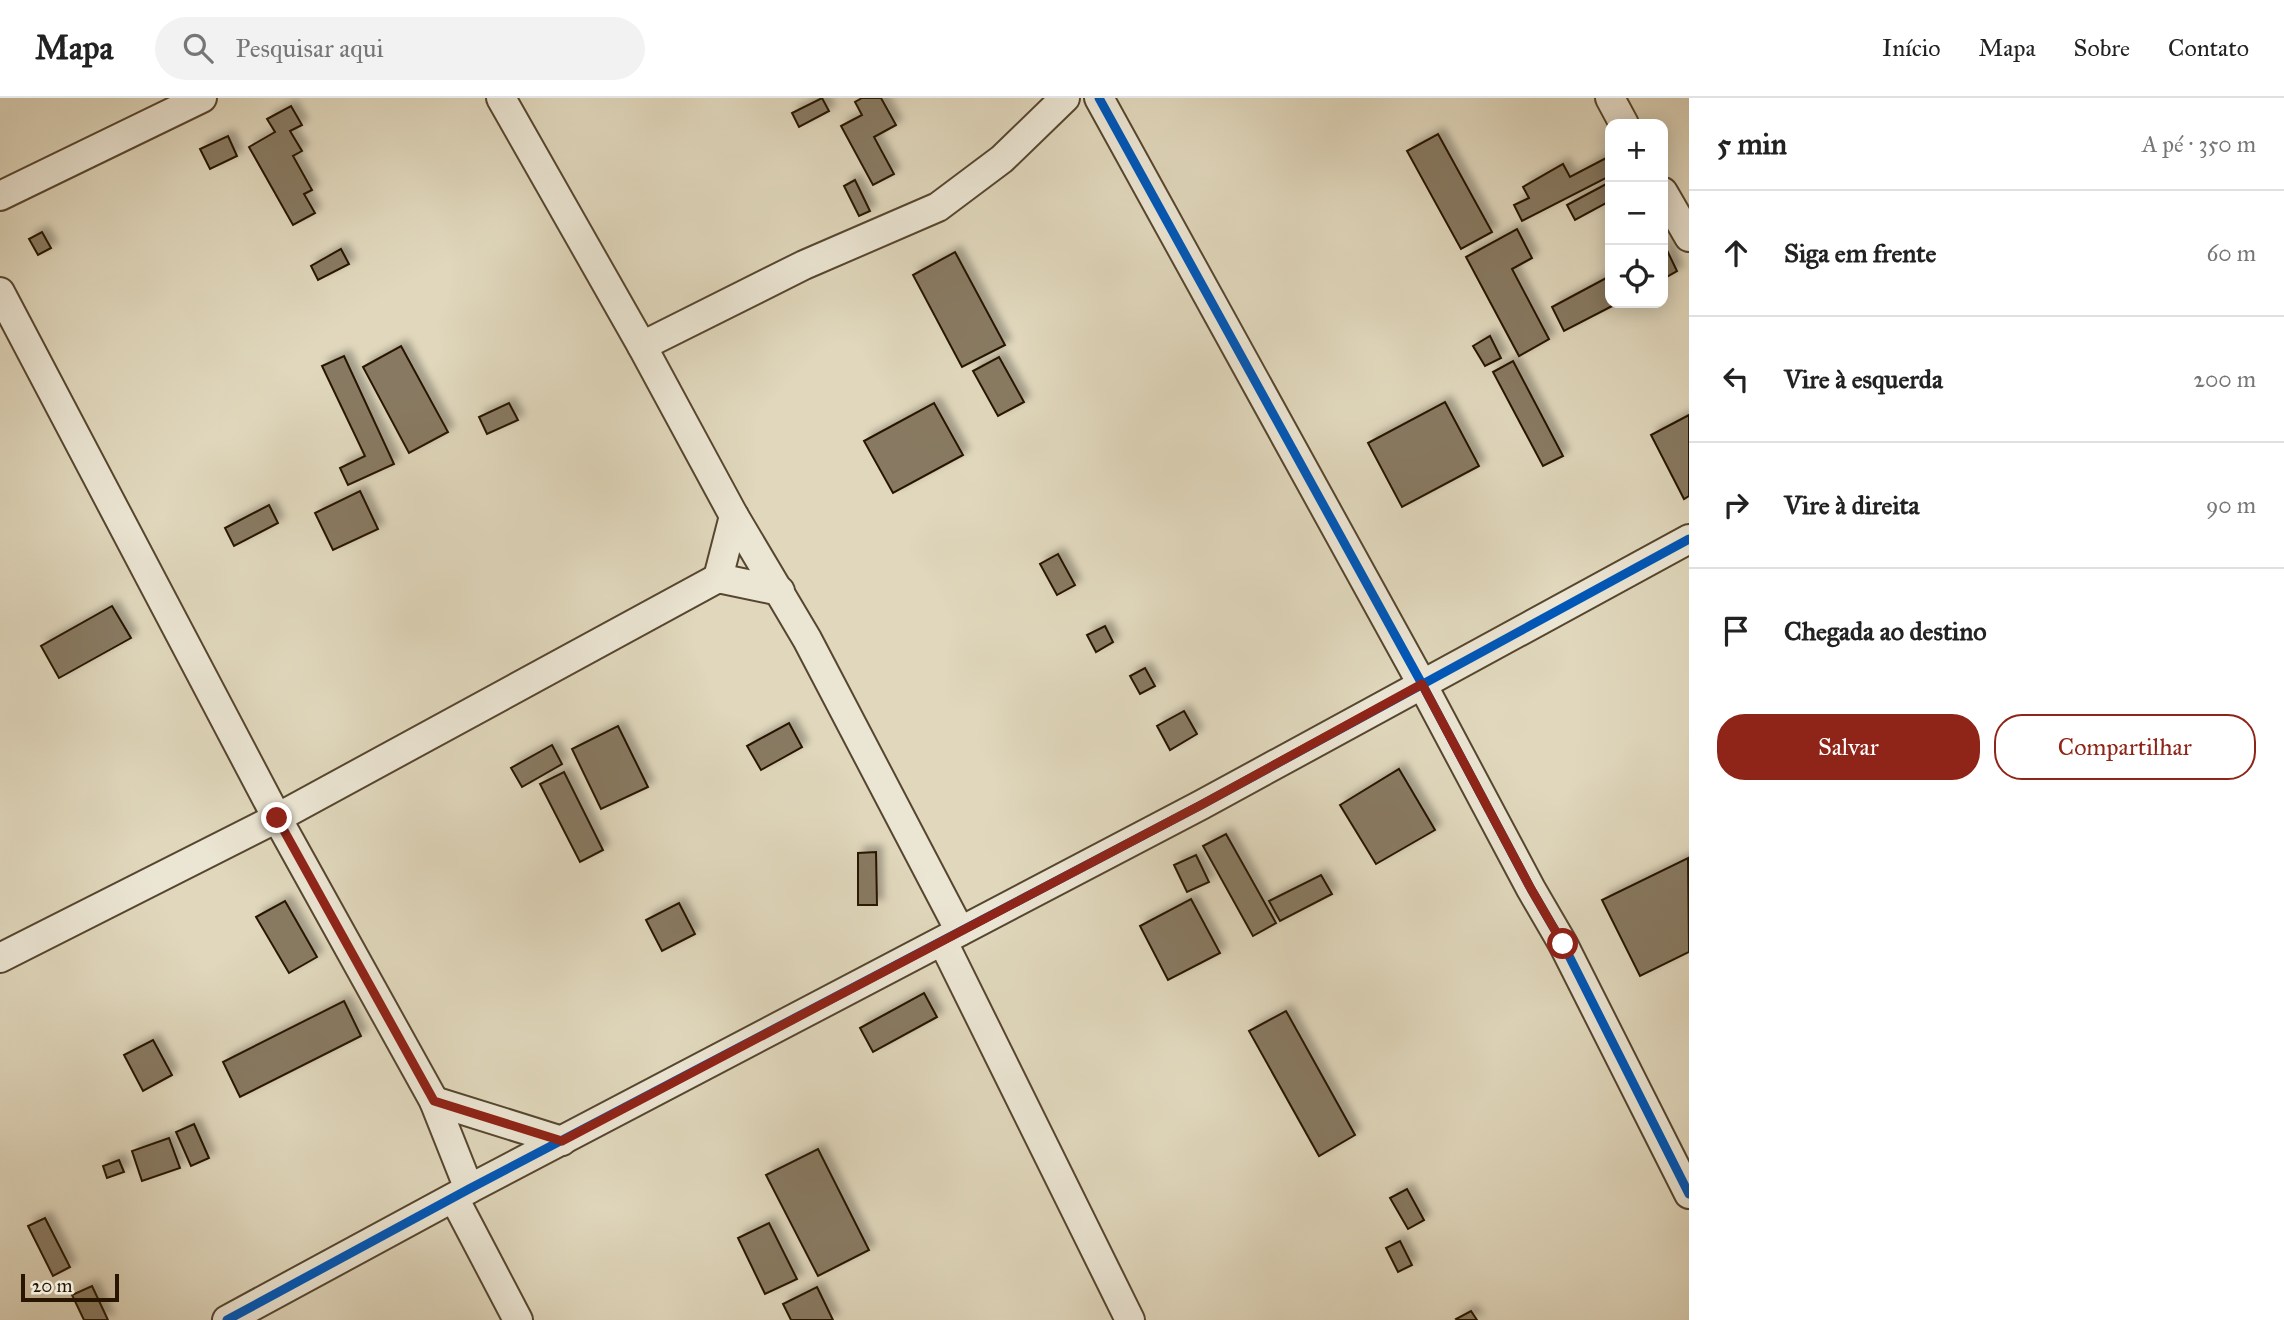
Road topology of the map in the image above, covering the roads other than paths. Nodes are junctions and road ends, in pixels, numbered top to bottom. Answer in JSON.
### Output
{"nodes":[{"id":1,"x":202,"y":98,"type":"edge"},
{"id":2,"x":501,"y":98,"type":"edge"},
{"id":3,"x":1065,"y":98,"type":"edge"},
{"id":4,"x":1100,"y":98,"type":"edge"},
{"id":5,"x":1609,"y":98,"type":"edge"},
{"id":6,"x":1621,"y":119,"type":"edge"},
{"id":7,"x":0,"y":197,"type":"edge"},
{"id":8,"x":1675,"y":201,"type":"edge"},
{"id":9,"x":1689,"y":237,"type":"edge"},
{"id":10,"x":0,"y":292,"type":"edge"},
{"id":11,"x":642,"y":346,"type":"junction"},
{"id":12,"x":734,"y":516,"type":"junction"},
{"id":13,"x":1689,"y":539,"type":"edge"},
{"id":14,"x":718,"y":578,"type":"junction"},
{"id":15,"x":780,"y":591,"type":"junction"},
{"id":16,"x":1422,"y":684,"type":"junction"},
{"id":17,"x":277,"y":818,"type":"junction"},
{"id":18,"x":952,"y":936,"type":"junction"},
{"id":19,"x":0,"y":958,"type":"edge"},
{"id":20,"x":434,"y":1101,"type":"junction"},
{"id":21,"x":562,"y":1141,"type":"junction"},
{"id":22,"x":462,"y":1194,"type":"junction"},
{"id":23,"x":1689,"y":1194,"type":"edge"},
{"id":24,"x":227,"y":1320,"type":"edge"},
{"id":25,"x":517,"y":1320,"type":"edge"},
{"id":26,"x":1130,"y":1320,"type":"edge"}],
"edges":[{"from":1,"to":7,"type":"street"},
{"from":2,"to":11,"type":"street"},
{"from":3,"to":11,"type":"street"},
{"from":4,"to":16,"type":"street"},
{"from":5,"to":6,"type":"street"},
{"from":8,"to":9,"type":"street"},
{"from":10,"to":17,"type":"street"},
{"from":11,"to":12,"type":"street"},
{"from":12,"to":14,"type":"street"},
{"from":12,"to":15,"type":"street"},
{"from":13,"to":16,"type":"street"},
{"from":14,"to":15,"type":"street"},
{"from":14,"to":17,"type":"street"},
{"from":15,"to":18,"type":"street"},
{"from":16,"to":18,"type":"street"},
{"from":16,"to":23,"type":"street"},
{"from":17,"to":19,"type":"street"},
{"from":17,"to":20,"type":"street"},
{"from":18,"to":21,"type":"street"},
{"from":18,"to":26,"type":"street"},
{"from":20,"to":21,"type":"street"},
{"from":20,"to":22,"type":"street"},
{"from":21,"to":22,"type":"street"},
{"from":22,"to":24,"type":"street"},
{"from":22,"to":25,"type":"street"}]}
